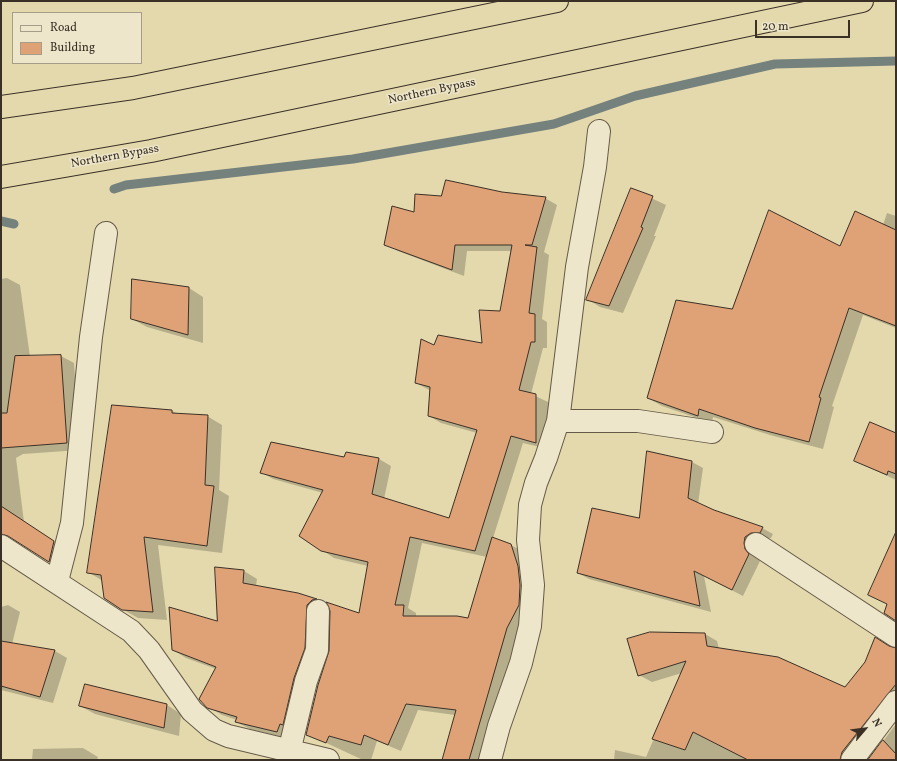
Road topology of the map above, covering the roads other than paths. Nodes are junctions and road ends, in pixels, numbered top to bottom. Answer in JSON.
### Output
{"nodes":[{"id":1,"x":557,"y":1,"type":"edge"},
{"id":2,"x":862,"y":1,"type":"edge"},
{"id":3,"x":1,"y":107,"type":"edge"},
{"id":4,"x":599,"y":131,"type":"dead end"},
{"id":5,"x":1,"y":177,"type":"edge"},
{"id":6,"x":106,"y":233,"type":"dead end"},
{"id":7,"x":558,"y":421,"type":"junction"},
{"id":8,"x":712,"y":432,"type":"dead end"},
{"id":9,"x":756,"y":544,"type":"dead end"},
{"id":10,"x":1,"y":546,"type":"edge"},
{"id":11,"x":57,"y":581,"type":"junction"},
{"id":12,"x":318,"y":611,"type":"dead end"},
{"id":13,"x":896,"y":636,"type":"edge"},
{"id":14,"x":896,"y":702,"type":"edge"},
{"id":15,"x":289,"y":752,"type":"junction"},
{"id":16,"x":328,"y":760,"type":"edge"},
{"id":17,"x":490,"y":760,"type":"edge"},
{"id":18,"x":852,"y":760,"type":"edge"}],
"edges":[{"from":1,"to":3,"type":"highway"},
{"from":2,"to":5,"type":"highway","name":"Northern Bypass"},
{"from":4,"to":7,"type":"street"},
{"from":6,"to":11,"type":"street"},
{"from":7,"to":8,"type":"street"},
{"from":7,"to":17,"type":"street"},
{"from":9,"to":13,"type":"street"},
{"from":10,"to":11,"type":"street"},
{"from":11,"to":15,"type":"street"},
{"from":12,"to":15,"type":"street"},
{"from":14,"to":18,"type":"street"},
{"from":15,"to":16,"type":"street"}]}
